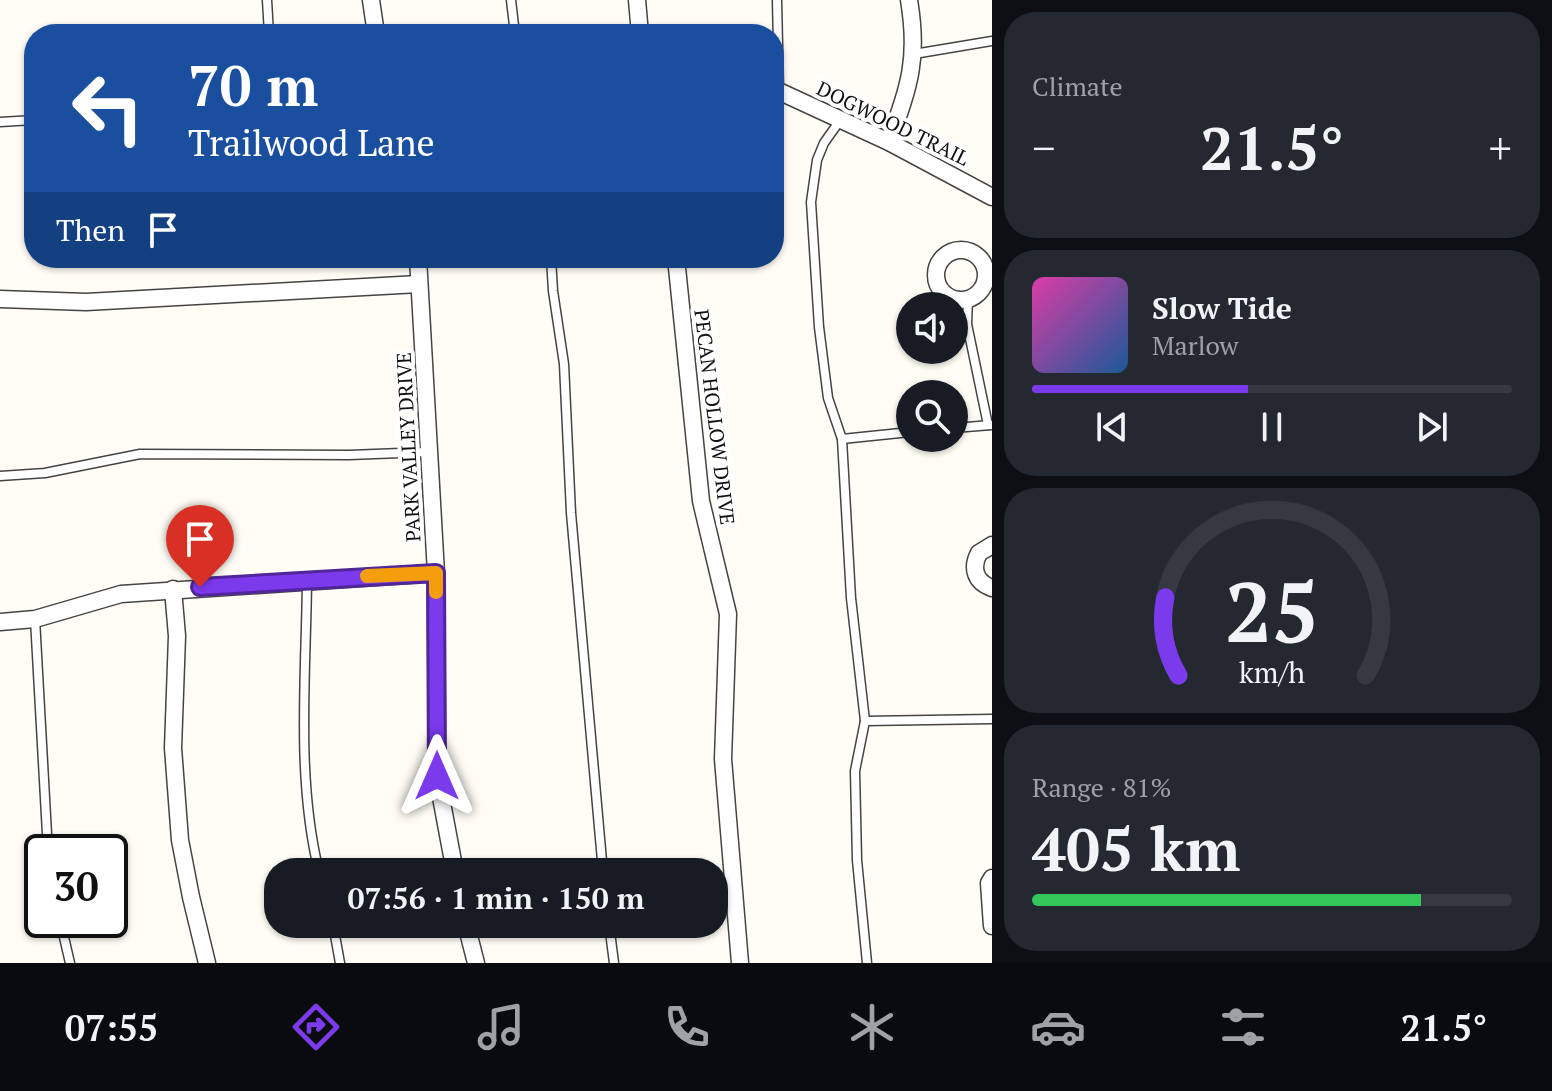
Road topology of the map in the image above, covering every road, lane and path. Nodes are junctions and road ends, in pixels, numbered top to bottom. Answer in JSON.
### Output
{"nodes":[{"id":1,"x":267,"y":0,"type":"edge"},
{"id":2,"x":371,"y":0,"type":"edge"},
{"id":3,"x":511,"y":0,"type":"edge"},
{"id":4,"x":637,"y":0,"type":"edge"},
{"id":5,"x":777,"y":0,"type":"edge"},
{"id":6,"x":909,"y":0,"type":"edge"},
{"id":7,"x":268,"y":24,"type":"edge"},
{"id":8,"x":375,"y":24,"type":"edge"},
{"id":9,"x":514,"y":24,"type":"edge"},
{"id":10,"x":639,"y":24,"type":"edge"},
{"id":11,"x":777,"y":24,"type":"edge"},
{"id":12,"x":992,"y":41,"type":"edge"},
{"id":13,"x":914,"y":54,"type":"junction"},
{"id":14,"x":784,"y":93,"type":"edge"},
{"id":15,"x":842,"y":119,"type":"junction"},
{"id":16,"x":24,"y":121,"type":"edge"},
{"id":17,"x":0,"y":122,"type":"edge"},
{"id":18,"x":889,"y":142,"type":"junction"},
{"id":19,"x":992,"y":197,"type":"edge"},
{"id":20,"x":992,"y":246,"type":"edge"},
{"id":21,"x":980,"y":259,"type":"junction"},
{"id":22,"x":418,"y":268,"type":"edge"},
{"id":23,"x":552,"y":268,"type":"edge"},
{"id":24,"x":677,"y":268,"type":"edge"},
{"id":25,"x":419,"y":284,"type":"junction"},
{"id":26,"x":945,"y":292,"type":"edge"},
{"id":27,"x":0,"y":299,"type":"edge"},
{"id":28,"x":968,"y":299,"type":"edge"},
{"id":29,"x":968,"y":328,"type":"edge"},
{"id":30,"x":990,"y":425,"type":"edge"},
{"id":31,"x":968,"y":427,"type":"edge"},
{"id":32,"x":896,"y":433,"type":"edge"},
{"id":33,"x":842,"y":439,"type":"junction"},
{"id":34,"x":427,"y":452,"type":"junction"},
{"id":35,"x":0,"y":476,"type":"edge"},
{"id":36,"x":992,"y":545,"type":"edge"},
{"id":37,"x":436,"y":573,"type":"junction"},
{"id":38,"x":307,"y":580,"type":"junction"},
{"id":39,"x":992,"y":588,"type":"edge"},
{"id":40,"x":173,"y":589,"type":"junction"},
{"id":41,"x":35,"y":619,"type":"junction"},
{"id":42,"x":0,"y":622,"type":"edge"},
{"id":43,"x":992,"y":719,"type":"edge"},
{"id":44,"x":865,"y":721,"type":"junction"},
{"id":45,"x":47,"y":834,"type":"edge"},
{"id":46,"x":316,"y":858,"type":"edge"},
{"id":47,"x":452,"y":858,"type":"edge"},
{"id":48,"x":602,"y":858,"type":"edge"},
{"id":49,"x":992,"y":878,"type":"edge"},
{"id":50,"x":992,"y":926,"type":"edge"},
{"id":51,"x":64,"y":938,"type":"edge"},
{"id":52,"x":336,"y":938,"type":"edge"},
{"id":53,"x":470,"y":938,"type":"edge"},
{"id":54,"x":611,"y":938,"type":"edge"},
{"id":55,"x":70,"y":963,"type":"edge"},
{"id":56,"x":207,"y":963,"type":"edge"},
{"id":57,"x":340,"y":963,"type":"edge"},
{"id":58,"x":476,"y":963,"type":"edge"},
{"id":59,"x":614,"y":963,"type":"edge"},
{"id":60,"x":740,"y":963,"type":"edge"},
{"id":61,"x":867,"y":963,"type":"edge"}],
"edges":[{"from":1,"to":7,"type":"lane"},
{"from":2,"to":8,"type":"street"},
{"from":3,"to":9,"type":"lane"},
{"from":4,"to":10,"type":"street"},
{"from":5,"to":11,"type":"lane"},
{"from":6,"to":13,"type":"street"},
{"from":12,"to":13,"type":"lane"},
{"from":13,"to":18,"type":"street"},
{"from":14,"to":15,"type":"street","name":"DOGWOOD TRAIL"},
{"from":15,"to":18,"type":"street","name":"DOGWOOD TRAIL"},
{"from":15,"to":33,"type":"lane"},
{"from":16,"to":17,"type":"lane"},
{"from":18,"to":19,"type":"street","name":"DOGWOOD TRAIL"},
{"from":20,"to":21,"type":"street"},
{"from":21,"to":26,"type":"street"},
{"from":21,"to":28,"type":"street"},
{"from":22,"to":25,"type":"street","name":"PARK VALLEY DRIVE"},
{"from":23,"to":48,"type":"lane"},
{"from":24,"to":60,"type":"street","name":"PECAN HOLLOW DRIVE"},
{"from":25,"to":27,"type":"street"},
{"from":25,"to":34,"type":"street","name":"PARK VALLEY DRIVE"},
{"from":29,"to":30,"type":"lane"},
{"from":30,"to":31,"type":"lane"},
{"from":32,"to":33,"type":"lane"},
{"from":33,"to":44,"type":"lane"},
{"from":34,"to":35,"type":"lane"},
{"from":34,"to":37,"type":"street","name":"PARK VALLEY DRIVE"},
{"from":36,"to":39,"type":"street"},
{"from":37,"to":38,"type":"street"},
{"from":37,"to":47,"type":"street","name":"PARK VALLEY DRIVE"},
{"from":38,"to":40,"type":"street"},
{"from":38,"to":46,"type":"lane"},
{"from":40,"to":41,"type":"street"},
{"from":40,"to":56,"type":"street"},
{"from":41,"to":42,"type":"street"},
{"from":41,"to":45,"type":"lane"},
{"from":43,"to":44,"type":"lane"},
{"from":44,"to":61,"type":"lane"},
{"from":49,"to":50,"type":"street"},
{"from":51,"to":55,"type":"lane"},
{"from":52,"to":57,"type":"lane"},
{"from":53,"to":58,"type":"street"},
{"from":54,"to":59,"type":"lane"}]}
